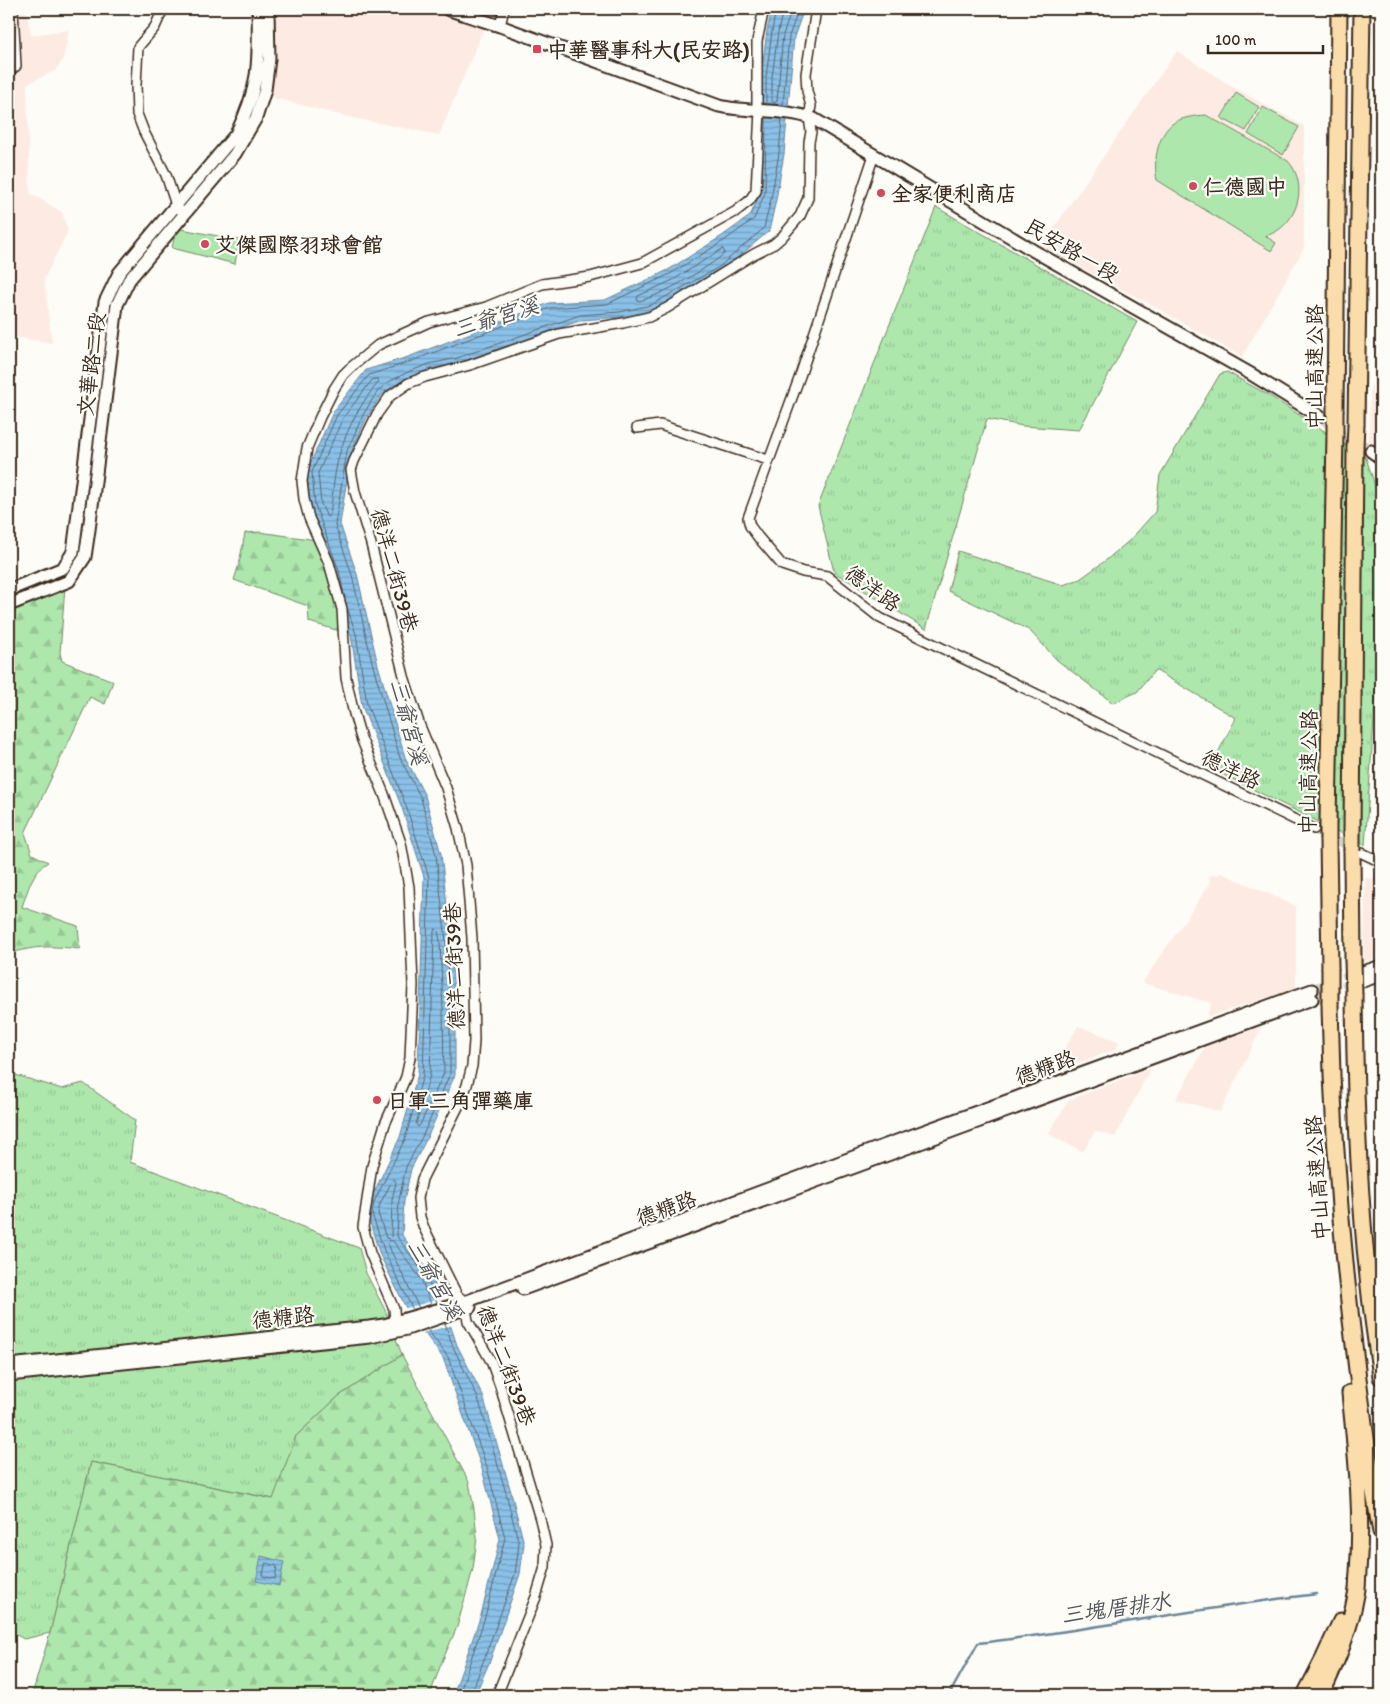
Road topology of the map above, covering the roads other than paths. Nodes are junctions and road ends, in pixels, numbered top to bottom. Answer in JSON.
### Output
{"nodes":[{"id":1,"x":13,"y":9,"type":"edge"},
{"id":2,"x":163,"y":9,"type":"edge"},
{"id":3,"x":258,"y":9,"type":"edge"},
{"id":4,"x":268,"y":9,"type":"edge"},
{"id":5,"x":447,"y":9,"type":"edge"},
{"id":6,"x":504,"y":9,"type":"edge"},
{"id":7,"x":764,"y":9,"type":"edge"},
{"id":8,"x":816,"y":9,"type":"edge"},
{"id":9,"x":1339,"y":9,"type":"edge"},
{"id":10,"x":1362,"y":9,"type":"edge"},
{"id":11,"x":500,"y":26,"type":"junction"},
{"id":12,"x":9,"y":71,"type":"edge"},
{"id":13,"x":761,"y":110,"type":"junction"},
{"id":14,"x":807,"y":117,"type":"junction"},
{"id":15,"x":874,"y":155,"type":"junction"},
{"id":16,"x":176,"y":205,"type":"junction"},
{"id":17,"x":185,"y":214,"type":"junction"},
{"id":18,"x":1319,"y":416,"type":"tunnel mouth"},
{"id":19,"x":637,"y":428,"type":"dead end"},
{"id":20,"x":1371,"y":451,"type":"tunnel mouth"},
{"id":21,"x":1381,"y":458,"type":"edge"},
{"id":22,"x":768,"y":460,"type":"junction"},
{"id":23,"x":9,"y":590,"type":"edge"},
{"id":24,"x":9,"y":604,"type":"edge"},
{"id":25,"x":1314,"y":828,"type":"tunnel mouth"},
{"id":26,"x":1357,"y":852,"type":"junction"},
{"id":27,"x":1381,"y":862,"type":"edge"},
{"id":28,"x":1381,"y":966,"type":"edge"},
{"id":29,"x":1381,"y":975,"type":"edge"},
{"id":30,"x":1312,"y":994,"type":"tunnel mouth"},
{"id":31,"x":1368,"y":1269,"type":"junction"},
{"id":32,"x":1346,"y":1284,"type":"junction"},
{"id":33,"x":462,"y":1306,"type":"junction"},
{"id":34,"x":1381,"y":1320,"type":"edge"},
{"id":35,"x":401,"y":1325,"type":"junction"},
{"id":36,"x":9,"y":1364,"type":"edge"},
{"id":37,"x":9,"y":1375,"type":"edge"},
{"id":38,"x":1381,"y":1377,"type":"edge"},
{"id":39,"x":1381,"y":1532,"type":"edge"},
{"id":40,"x":1358,"y":1574,"type":"junction"},
{"id":41,"x":497,"y":1695,"type":"edge"},
{"id":42,"x":1305,"y":1695,"type":"edge"},
{"id":43,"x":1321,"y":1695,"type":"edge"}],
"edges":[{"from":1,"to":12,"type":"street"},
{"from":2,"to":16,"type":"street"},
{"from":3,"to":16,"type":"street","name":"文華路二段"},
{"from":4,"to":17,"type":"street","name":"文華路二段"},
{"from":5,"to":11,"type":"street"},
{"from":6,"to":11,"type":"street"},
{"from":7,"to":13,"type":"street"},
{"from":8,"to":14,"type":"street","name":"德洋二街39巷"},
{"from":9,"to":32,"type":"highway","name":"中山高速公路","bridge":true},
{"from":10,"to":26,"type":"highway","name":"中山高速公路","bridge":true},
{"from":11,"to":13,"type":"street"},
{"from":13,"to":14,"type":"street"},
{"from":13,"to":35,"type":"street"},
{"from":14,"to":15,"type":"street","name":"民安路一段"},
{"from":14,"to":33,"type":"street","name":"德洋二街39巷"},
{"from":15,"to":18,"type":"street","name":"民安路一段"},
{"from":15,"to":22,"type":"street","name":"德洋路"},
{"from":16,"to":17,"type":"street"},
{"from":16,"to":23,"type":"street","name":"文華路二段"},
{"from":17,"to":24,"type":"street","name":"文華路二段"},
{"from":19,"to":22,"type":"street"},
{"from":20,"to":21,"type":"street"},
{"from":22,"to":25,"type":"street","name":"德洋路"},
{"from":26,"to":27,"type":"street"},
{"from":26,"to":31,"type":"highway","name":"中山高速公路","bridge":true},
{"from":28,"to":29,"type":"street"},
{"from":30,"to":33,"type":"street","name":"德糖路"},
{"from":31,"to":34,"type":"highway"},
{"from":31,"to":38,"type":"highway","name":"中山高速公路"},
{"from":32,"to":39,"type":"highway","name":"中山高速公路"},
{"from":32,"to":40,"type":"highway"},
{"from":33,"to":35,"type":"street","name":"德糖路"},
{"from":33,"to":41,"type":"street","name":"德洋二街39巷"},
{"from":35,"to":36,"type":"street","name":"德糖路"},
{"from":35,"to":37,"type":"street","name":"德糖路"},
{"from":40,"to":42,"type":"highway"},
{"from":40,"to":43,"type":"highway"}]}
